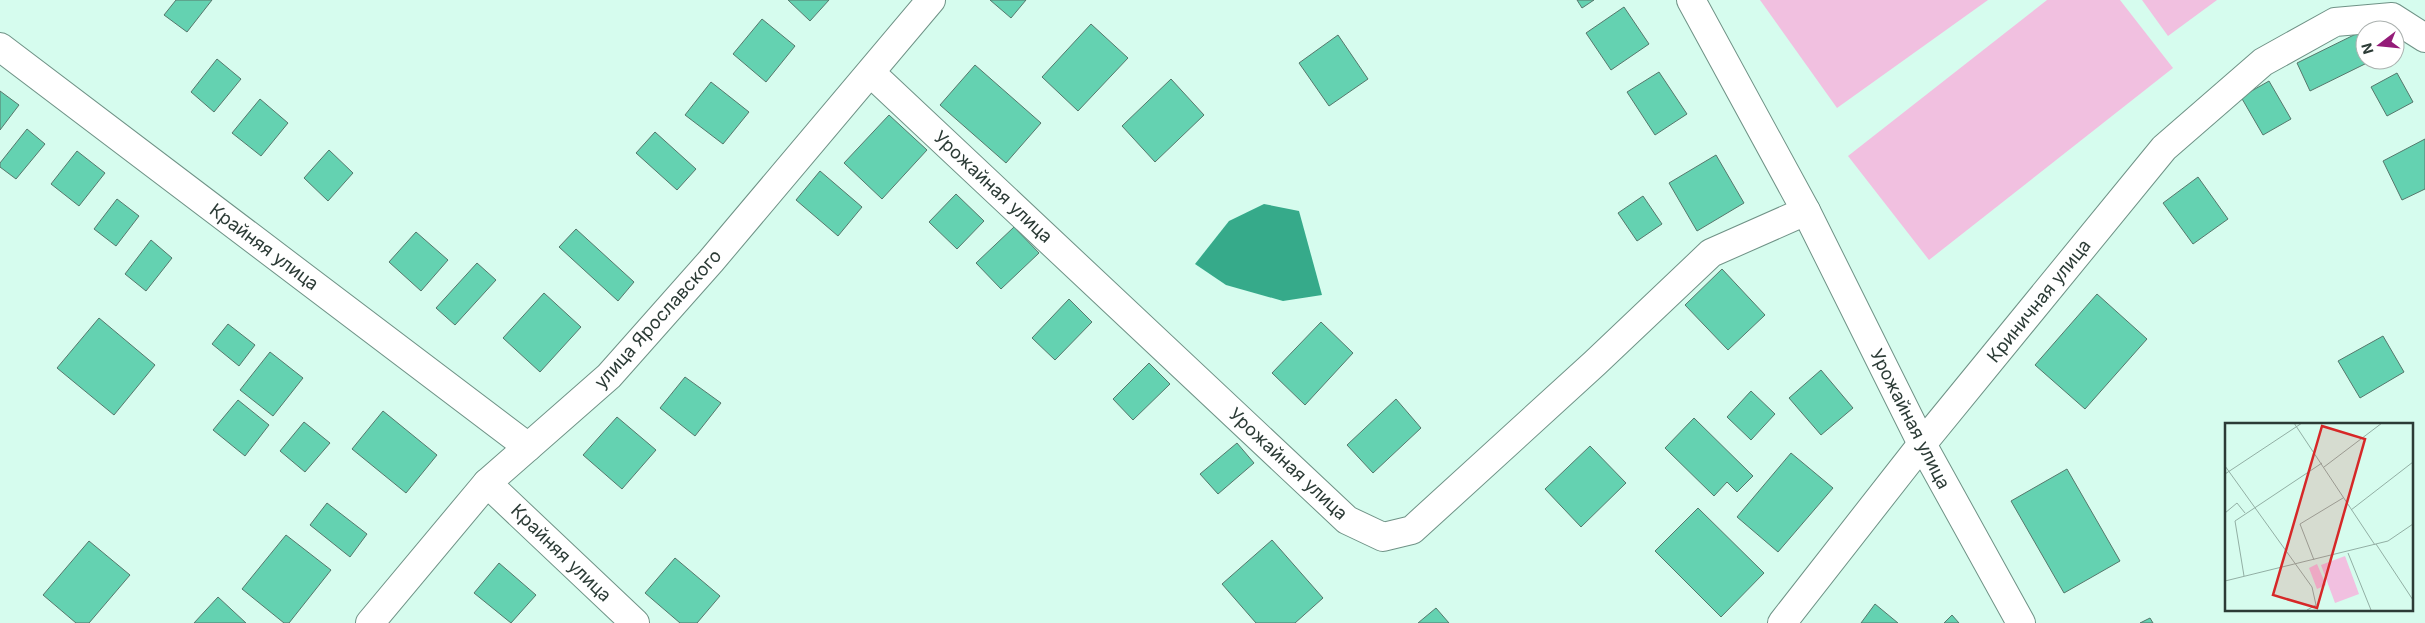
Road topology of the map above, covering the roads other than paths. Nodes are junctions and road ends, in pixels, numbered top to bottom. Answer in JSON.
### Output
{"nodes":[{"id":1,"x":931,"y":0,"type":"edge"},
{"id":2,"x":1691,"y":0,"type":"edge"},
{"id":3,"x":2425,"y":38,"type":"edge"},
{"id":4,"x":0,"y":47,"type":"edge"},
{"id":5,"x":871,"y":73,"type":"junction"},
{"id":6,"x":1806,"y":211,"type":"junction"},
{"id":7,"x":1922,"y":444,"type":"junction"},
{"id":8,"x":528,"y":447,"type":"junction"},
{"id":9,"x":487,"y":482,"type":"junction"},
{"id":10,"x":370,"y":623,"type":"edge"},
{"id":11,"x":635,"y":623,"type":"edge"},
{"id":12,"x":1782,"y":623,"type":"edge"},
{"id":13,"x":2021,"y":623,"type":"edge"}],
"edges":[{"from":1,"to":5,"type":"street","name":"улица Ярославского"},
{"from":2,"to":6,"type":"street","name":"Урожайная улица"},
{"from":3,"to":7,"type":"street","name":"Криничная улица"},
{"from":4,"to":8,"type":"street","name":"Крайняя улица"},
{"from":5,"to":6,"type":"street","name":"Урожайная улица"},
{"from":5,"to":8,"type":"street","name":"улица Ярославского"},
{"from":6,"to":7,"type":"street","name":"Урожайная улица"},
{"from":7,"to":12,"type":"street","name":"Криничная улица"},
{"from":7,"to":13,"type":"street","name":"Урожайная улица"},
{"from":8,"to":9,"type":"street","name":"улица Ярославского"},
{"from":9,"to":10,"type":"street","name":"улица Ярославского"},
{"from":9,"to":11,"type":"street","name":"Крайняя улица"}]}
